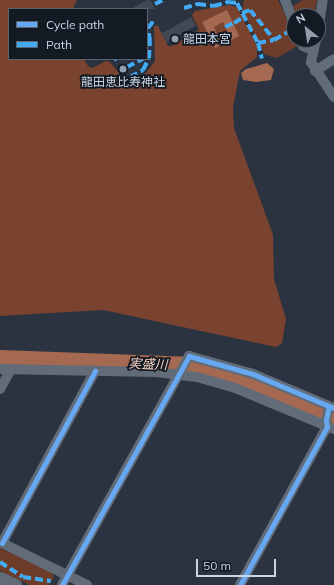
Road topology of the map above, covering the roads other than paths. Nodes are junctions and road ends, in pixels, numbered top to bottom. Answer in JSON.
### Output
{"nodes":[{"id":1,"x":308,"y":48,"type":"edge"},
{"id":2,"x":313,"y":50,"type":"joint"},
{"id":3,"x":334,"y":59,"type":"edge"},
{"id":4,"x":314,"y":71,"type":"junction"},
{"id":5,"x":334,"y":97,"type":"edge"},
{"id":6,"x":5,"y":370,"type":"edge"},
{"id":7,"x":95,"y":371,"type":"junction"},
{"id":8,"x":181,"y":372,"type":"junction"},
{"id":9,"x":0,"y":389,"type":"edge"},
{"id":10,"x":332,"y":407,"type":"edge"},
{"id":11,"x":329,"y":425,"type":"edge"},
{"id":12,"x":1,"y":542,"type":"edge"},
{"id":13,"x":0,"y":578,"type":"edge"},
{"id":14,"x":65,"y":581,"type":"edge"},
{"id":15,"x":15,"y":585,"type":"edge"},
{"id":16,"x":87,"y":585,"type":"edge"},
{"id":17,"x":240,"y":585,"type":"edge"}],
"edges":[{"from":1,"to":2,"type":"street"},
{"from":2,"to":4,"type":"street"},
{"from":3,"to":4,"type":"street"},
{"from":4,"to":5,"type":"street"},
{"from":6,"to":7,"type":"street"},
{"from":6,"to":9,"type":"street"},
{"from":7,"to":8,"type":"street"},
{"from":7,"to":12,"type":"street"},
{"from":8,"to":10,"type":"street"},
{"from":8,"to":11,"type":"street"},
{"from":8,"to":14,"type":"street"},
{"from":10,"to":11,"type":"street"},
{"from":11,"to":17,"type":"street"},
{"from":12,"to":14,"type":"street"},
{"from":13,"to":15,"type":"street"},
{"from":14,"to":16,"type":"street"}]}
